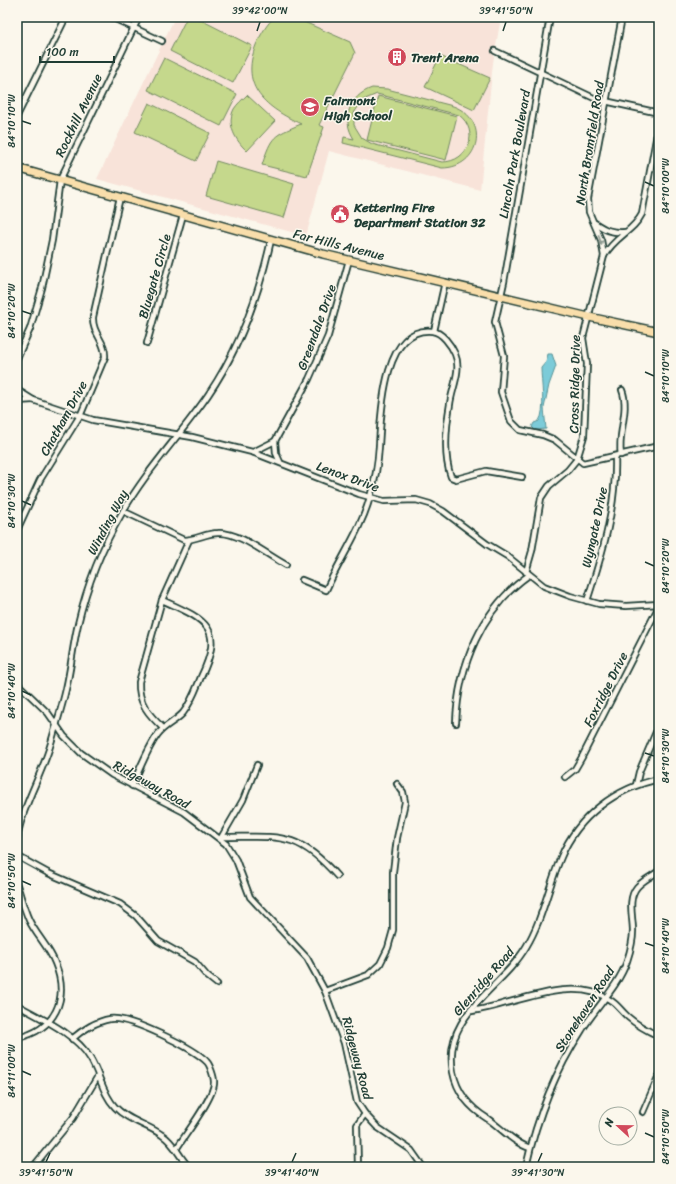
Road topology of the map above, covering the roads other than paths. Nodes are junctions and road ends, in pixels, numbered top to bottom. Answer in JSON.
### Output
{"nodes":[{"id":1,"x":66,"y":17,"type":"edge"},
{"id":2,"x":111,"y":17,"type":"edge"},
{"id":3,"x":139,"y":17,"type":"edge"},
{"id":4,"x":550,"y":17,"type":"edge"},
{"id":5,"x":622,"y":17,"type":"edge"},
{"id":6,"x":133,"y":28,"type":"junction"},
{"id":7,"x":162,"y":42,"type":"dead end"},
{"id":8,"x":495,"y":52,"type":"dead end"},
{"id":9,"x":540,"y":73,"type":"junction"},
{"id":10,"x":605,"y":102,"type":"junction"},
{"id":11,"x":659,"y":113,"type":"edge"},
{"id":12,"x":17,"y":116,"type":"edge"},
{"id":13,"x":659,"y":122,"type":"edge"},
{"id":14,"x":17,"y":168,"type":"edge"},
{"id":15,"x":60,"y":180,"type":"junction"},
{"id":16,"x":120,"y":197,"type":"junction"},
{"id":17,"x":183,"y":215,"type":"junction"},
{"id":18,"x":595,"y":223,"type":"junction"},
{"id":19,"x":624,"y":232,"type":"junction"},
{"id":20,"x":271,"y":240,"type":"junction"},
{"id":21,"x":604,"y":256,"type":"junction"},
{"id":22,"x":349,"y":260,"type":"junction"},
{"id":23,"x":445,"y":282,"type":"junction"},
{"id":24,"x":502,"y":296,"type":"junction"},
{"id":25,"x":589,"y":317,"type":"junction"},
{"id":26,"x":434,"y":331,"type":"junction"},
{"id":27,"x":659,"y":332,"type":"edge"},
{"id":28,"x":147,"y":343,"type":"dead end"},
{"id":29,"x":17,"y":358,"type":"edge"},
{"id":30,"x":17,"y":390,"type":"edge"},
{"id":31,"x":622,"y":390,"type":"dead end"},
{"id":32,"x":33,"y":400,"type":"junction"},
{"id":33,"x":17,"y":402,"type":"edge"},
{"id":34,"x":79,"y":416,"type":"junction"},
{"id":35,"x":178,"y":434,"type":"junction"},
{"id":36,"x":275,"y":441,"type":"junction"},
{"id":37,"x":659,"y":446,"type":"edge"},
{"id":38,"x":252,"y":452,"type":"junction"},
{"id":39,"x":620,"y":455,"type":"junction"},
{"id":40,"x":615,"y":456,"type":"junction"},
{"id":41,"x":577,"y":459,"type":"junction"},
{"id":42,"x":280,"y":462,"type":"junction"},
{"id":43,"x":522,"y":477,"type":"dead end"},
{"id":44,"x":370,"y":497,"type":"junction"},
{"id":45,"x":123,"y":511,"type":"junction"},
{"id":46,"x":17,"y":530,"type":"edge"},
{"id":47,"x":189,"y":540,"type":"junction"},
{"id":48,"x":286,"y":565,"type":"dead end"},
{"id":49,"x":528,"y":574,"type":"junction"},
{"id":50,"x":302,"y":580,"type":"dead end"},
{"id":51,"x":162,"y":600,"type":"junction"},
{"id":52,"x":586,"y":601,"type":"junction"},
{"id":53,"x":659,"y":605,"type":"edge"},
{"id":54,"x":17,"y":683,"type":"edge"},
{"id":55,"x":456,"y":723,"type":"dead end"},
{"id":56,"x":57,"y":725,"type":"junction"},
{"id":57,"x":659,"y":725,"type":"edge"},
{"id":58,"x":164,"y":728,"type":"junction"},
{"id":59,"x":257,"y":765,"type":"dead end"},
{"id":60,"x":566,"y":777,"type":"dead end"},
{"id":61,"x":659,"y":779,"type":"edge"},
{"id":62,"x":397,"y":784,"type":"dead end"},
{"id":63,"x":636,"y":785,"type":"junction"},
{"id":64,"x":132,"y":786,"type":"junction"},
{"id":65,"x":221,"y":838,"type":"junction"},
{"id":66,"x":17,"y":840,"type":"edge"},
{"id":67,"x":17,"y":856,"type":"edge"},
{"id":68,"x":659,"y":871,"type":"edge"},
{"id":69,"x":337,"y":876,"type":"dead end"},
{"id":70,"x":17,"y":885,"type":"edge"},
{"id":71,"x":217,"y":984,"type":"dead end"},
{"id":72,"x":325,"y":990,"type":"junction"},
{"id":73,"x":605,"y":997,"type":"junction"},
{"id":74,"x":17,"y":1005,"type":"edge"},
{"id":75,"x":472,"y":1010,"type":"junction"},
{"id":76,"x":49,"y":1022,"type":"junction"},
{"id":77,"x":659,"y":1036,"type":"edge"},
{"id":78,"x":17,"y":1038,"type":"edge"},
{"id":79,"x":72,"y":1039,"type":"junction"},
{"id":80,"x":659,"y":1075,"type":"edge"},
{"id":81,"x":98,"y":1076,"type":"junction"},
{"id":82,"x":642,"y":1112,"type":"dead end"},
{"id":83,"x":364,"y":1114,"type":"junction"},
{"id":84,"x":177,"y":1148,"type":"junction"},
{"id":85,"x":530,"y":1148,"type":"junction"},
{"id":86,"x":33,"y":1167,"type":"edge"},
{"id":87,"x":189,"y":1167,"type":"edge"},
{"id":88,"x":358,"y":1167,"type":"edge"},
{"id":89,"x":423,"y":1167,"type":"edge"},
{"id":90,"x":526,"y":1167,"type":"edge"}],
"edges":[{"from":1,"to":12,"type":"street"},
{"from":2,"to":6,"type":"street"},
{"from":3,"to":6,"type":"street","name":"Rockhill Avenue"},
{"from":4,"to":9,"type":"street","name":"Lincoln Park Boulevard"},
{"from":5,"to":10,"type":"street","name":"North Bromfield Road"},
{"from":6,"to":7,"type":"street"},
{"from":6,"to":15,"type":"street","name":"Rockhill Avenue"},
{"from":8,"to":9,"type":"street"},
{"from":9,"to":10,"type":"street"},
{"from":9,"to":24,"type":"street","name":"Lincoln Park Boulevard"},
{"from":10,"to":11,"type":"street"},
{"from":10,"to":18,"type":"street","name":"North Bromfield Road"},
{"from":13,"to":19,"type":"street"},
{"from":14,"to":15,"type":"main road","name":"Far Hills Avenue"},
{"from":15,"to":16,"type":"main road","name":"Far Hills Avenue"},
{"from":15,"to":29,"type":"street","name":"Rockhill Avenue"},
{"from":16,"to":17,"type":"main road","name":"Far Hills Avenue"},
{"from":16,"to":34,"type":"street","name":"Chatham Drive"},
{"from":17,"to":20,"type":"main road","name":"Far Hills Avenue"},
{"from":17,"to":28,"type":"street","name":"Bluegate Circle"},
{"from":18,"to":19,"type":"street"},
{"from":18,"to":21,"type":"street","name":"North Bromfield Road","one_way":true},
{"from":19,"to":21,"type":"street"},
{"from":20,"to":22,"type":"main road","name":"Far Hills Avenue"},
{"from":20,"to":35,"type":"street","name":"Winding Way"},
{"from":21,"to":25,"type":"street","name":"North Bromfield Road"},
{"from":22,"to":23,"type":"main road","name":"Far Hills Avenue"},
{"from":22,"to":36,"type":"street","name":"Greendale Drive"},
{"from":23,"to":24,"type":"main road","name":"Far Hills Avenue"},
{"from":23,"to":26,"type":"street"},
{"from":24,"to":25,"type":"main road","name":"Far Hills Avenue"},
{"from":24,"to":41,"type":"street","name":"Lincoln Park Boulevard"},
{"from":25,"to":27,"type":"main road","name":"Far Hills Avenue"},
{"from":25,"to":41,"type":"street","name":"Cross Ridge Drive"},
{"from":26,"to":43,"type":"street"},
{"from":26,"to":44,"type":"street"},
{"from":30,"to":32,"type":"street","name":"Lenox Drive"},
{"from":31,"to":39,"type":"street"},
{"from":32,"to":33,"type":"street","name":"Lenox Drive"},
{"from":32,"to":34,"type":"street","name":"Lenox Drive"},
{"from":34,"to":35,"type":"street","name":"Lenox Drive"},
{"from":34,"to":46,"type":"street","name":"Chatham Drive"},
{"from":35,"to":38,"type":"street","name":"Lenox Drive"},
{"from":35,"to":45,"type":"street","name":"Winding Way"},
{"from":36,"to":38,"type":"street"},
{"from":36,"to":42,"type":"street"},
{"from":37,"to":39,"type":"street"},
{"from":38,"to":42,"type":"street","name":"Lenox Drive"},
{"from":39,"to":40,"type":"street"},
{"from":40,"to":41,"type":"street"},
{"from":40,"to":52,"type":"street","name":"Wyngate Drive"},
{"from":41,"to":49,"type":"street"},
{"from":42,"to":44,"type":"street","name":"Lenox Drive"},
{"from":44,"to":49,"type":"street","name":"Lenox Drive"},
{"from":44,"to":50,"type":"street"},
{"from":45,"to":47,"type":"street"},
{"from":45,"to":56,"type":"street","name":"Winding Way"},
{"from":47,"to":48,"type":"street"},
{"from":47,"to":51,"type":"street"},
{"from":49,"to":52,"type":"street","name":"Lenox Drive"},
{"from":49,"to":55,"type":"street"},
{"from":51,"to":58,"type":"street"},
{"from":51,"to":58,"type":"street"},
{"from":52,"to":53,"type":"street","name":"Lenox Drive"},
{"from":53,"to":60,"type":"street","name":"Foxridge Drive"},
{"from":54,"to":56,"type":"street","name":"Ridgeway Road"},
{"from":56,"to":64,"type":"street","name":"Ridgeway Road"},
{"from":56,"to":66,"type":"street","name":"Winding Way"},
{"from":57,"to":63,"type":"street"},
{"from":58,"to":64,"type":"street"},
{"from":59,"to":65,"type":"street"},
{"from":61,"to":63,"type":"street","name":"Glenridge Road"},
{"from":62,"to":72,"type":"street"},
{"from":63,"to":75,"type":"street","name":"Glenridge Road"},
{"from":64,"to":65,"type":"street","name":"Ridgeway Road"},
{"from":65,"to":69,"type":"street"},
{"from":65,"to":72,"type":"street","name":"Ridgeway Road"},
{"from":67,"to":71,"type":"street"},
{"from":68,"to":73,"type":"street","name":"Stonehaven Road"},
{"from":70,"to":76,"type":"street"},
{"from":72,"to":83,"type":"street","name":"Ridgeway Road"},
{"from":73,"to":75,"type":"street"},
{"from":73,"to":77,"type":"street"},
{"from":73,"to":85,"type":"street","name":"Stonehaven Road"},
{"from":74,"to":76,"type":"street"},
{"from":75,"to":85,"type":"street","name":"Glenridge Road"},
{"from":76,"to":78,"type":"street"},
{"from":76,"to":79,"type":"street"},
{"from":79,"to":81,"type":"street"},
{"from":79,"to":84,"type":"street"},
{"from":80,"to":82,"type":"street"},
{"from":81,"to":84,"type":"street"},
{"from":81,"to":86,"type":"street"},
{"from":83,"to":88,"type":"street"},
{"from":83,"to":89,"type":"street","name":"Ridgeway Road"},
{"from":84,"to":87,"type":"street"},
{"from":85,"to":90,"type":"street","name":"Stonehaven Road"}]}
